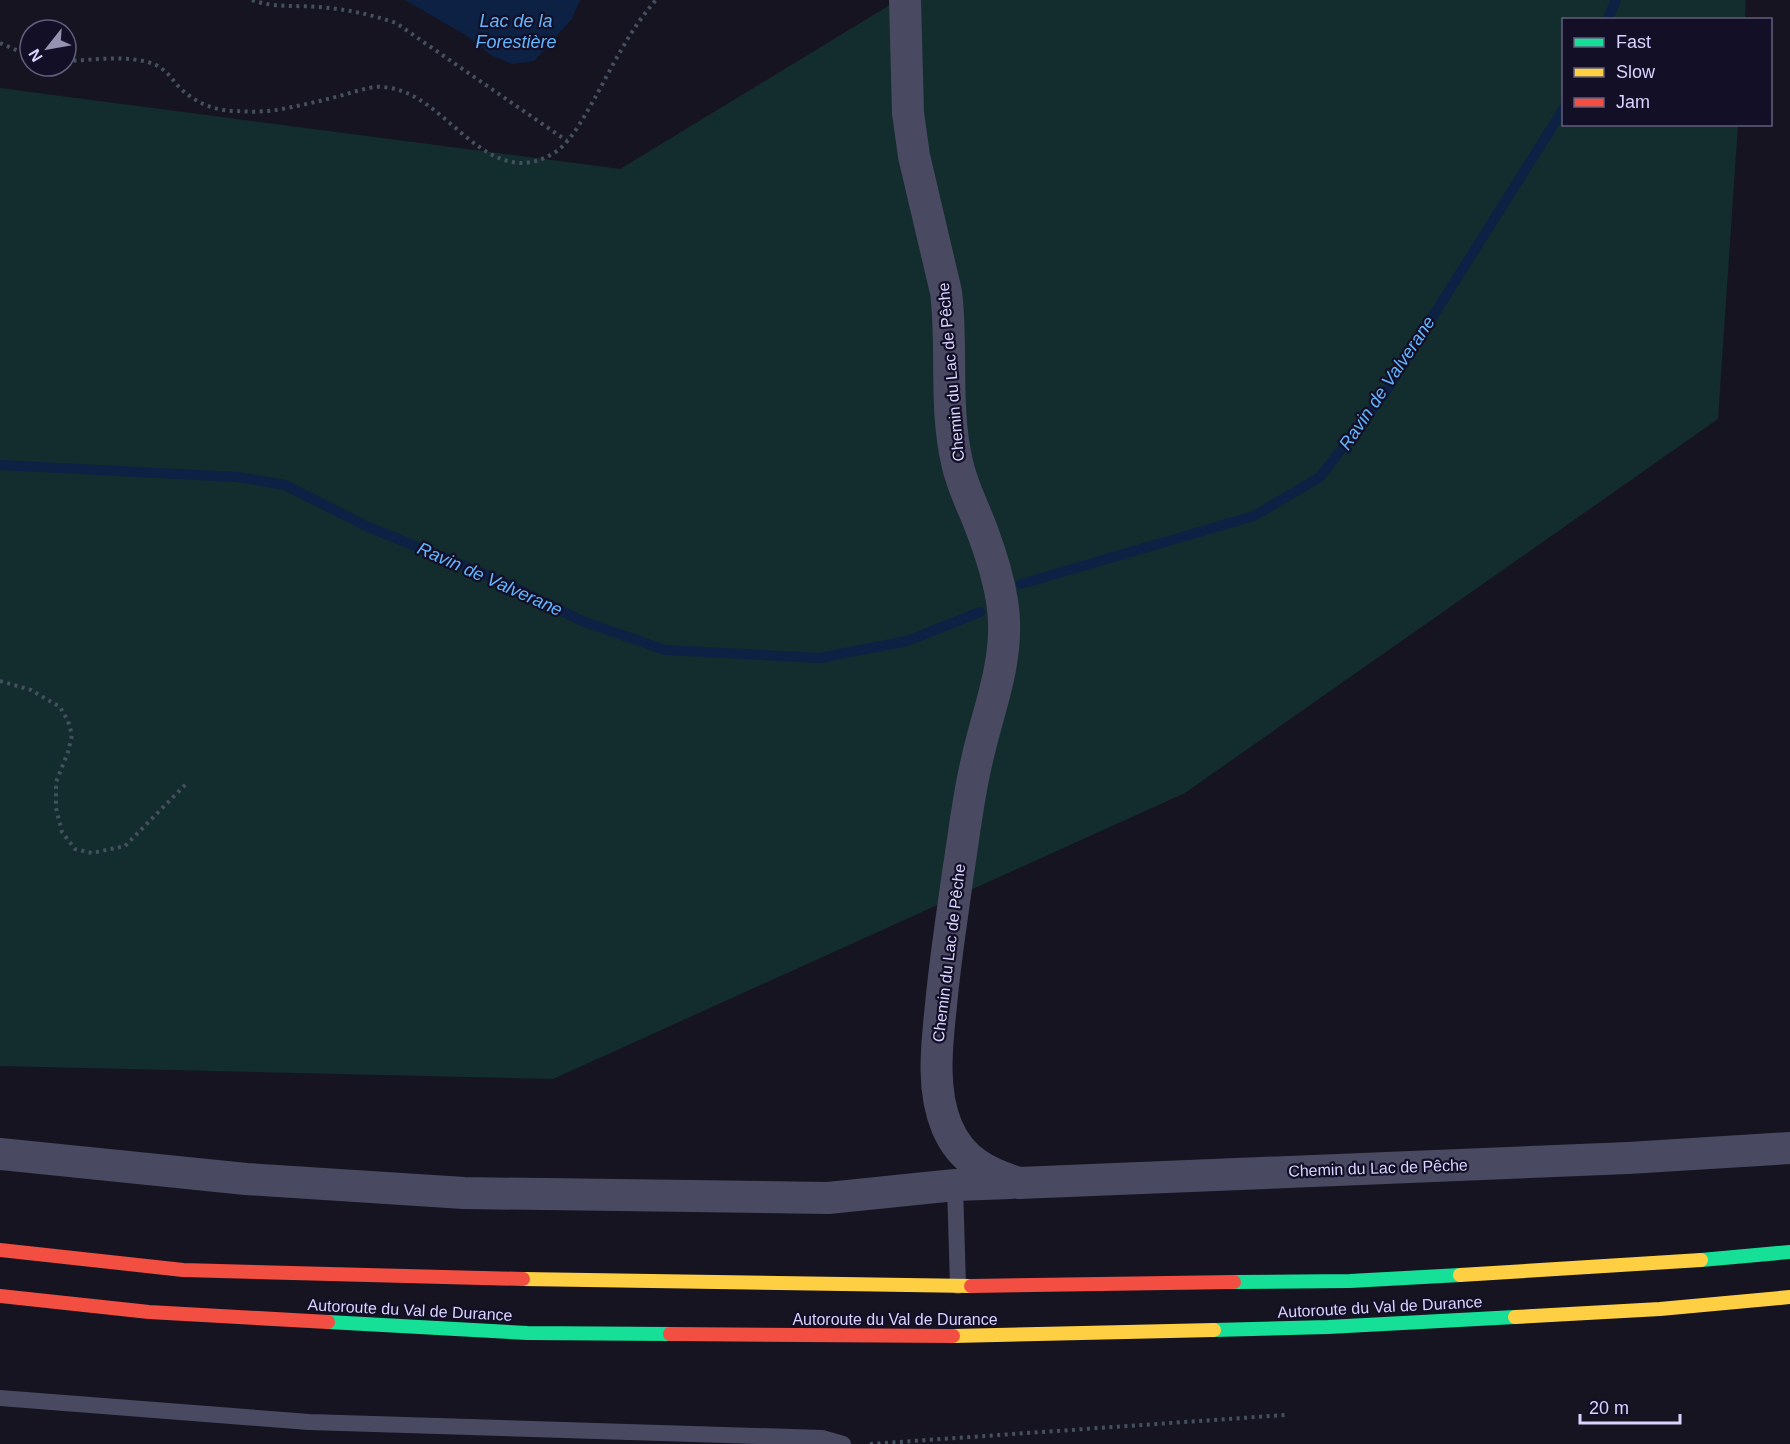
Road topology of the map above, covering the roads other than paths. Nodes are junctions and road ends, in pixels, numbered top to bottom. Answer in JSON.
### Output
{"nodes":[{"id":1,"x":905,"y":0,"type":"edge"},
{"id":2,"x":1790,"y":1148,"type":"edge"},
{"id":3,"x":0,"y":1154,"type":"edge"},
{"id":4,"x":1019,"y":1183,"type":"junction"},
{"id":5,"x":955,"y":1185,"type":"junction"},
{"id":6,"x":0,"y":1250,"type":"edge"},
{"id":7,"x":1790,"y":1252,"type":"edge"},
{"id":8,"x":958,"y":1286,"type":"junction"},
{"id":9,"x":0,"y":1296,"type":"edge"},
{"id":10,"x":1790,"y":1297,"type":"edge"},
{"id":11,"x":0,"y":1398,"type":"edge"},
{"id":12,"x":843,"y":1444,"type":"edge"}],
"edges":[{"from":1,"to":4,"type":"street","name":"Chemin du Lac de Pêche"},
{"from":2,"to":4,"type":"street","name":"Chemin du Lac de Pêche"},
{"from":3,"to":5,"type":"street"},
{"from":4,"to":5,"type":"street"},
{"from":5,"to":8,"type":"lane"},
{"from":6,"to":8,"type":"highway","name":"Autoroute du Val de Durance"},
{"from":7,"to":8,"type":"highway","name":"Autoroute du Val de Durance"},
{"from":9,"to":10,"type":"highway","name":"Autoroute du Val de Durance"},
{"from":11,"to":12,"type":"lane"}]}
